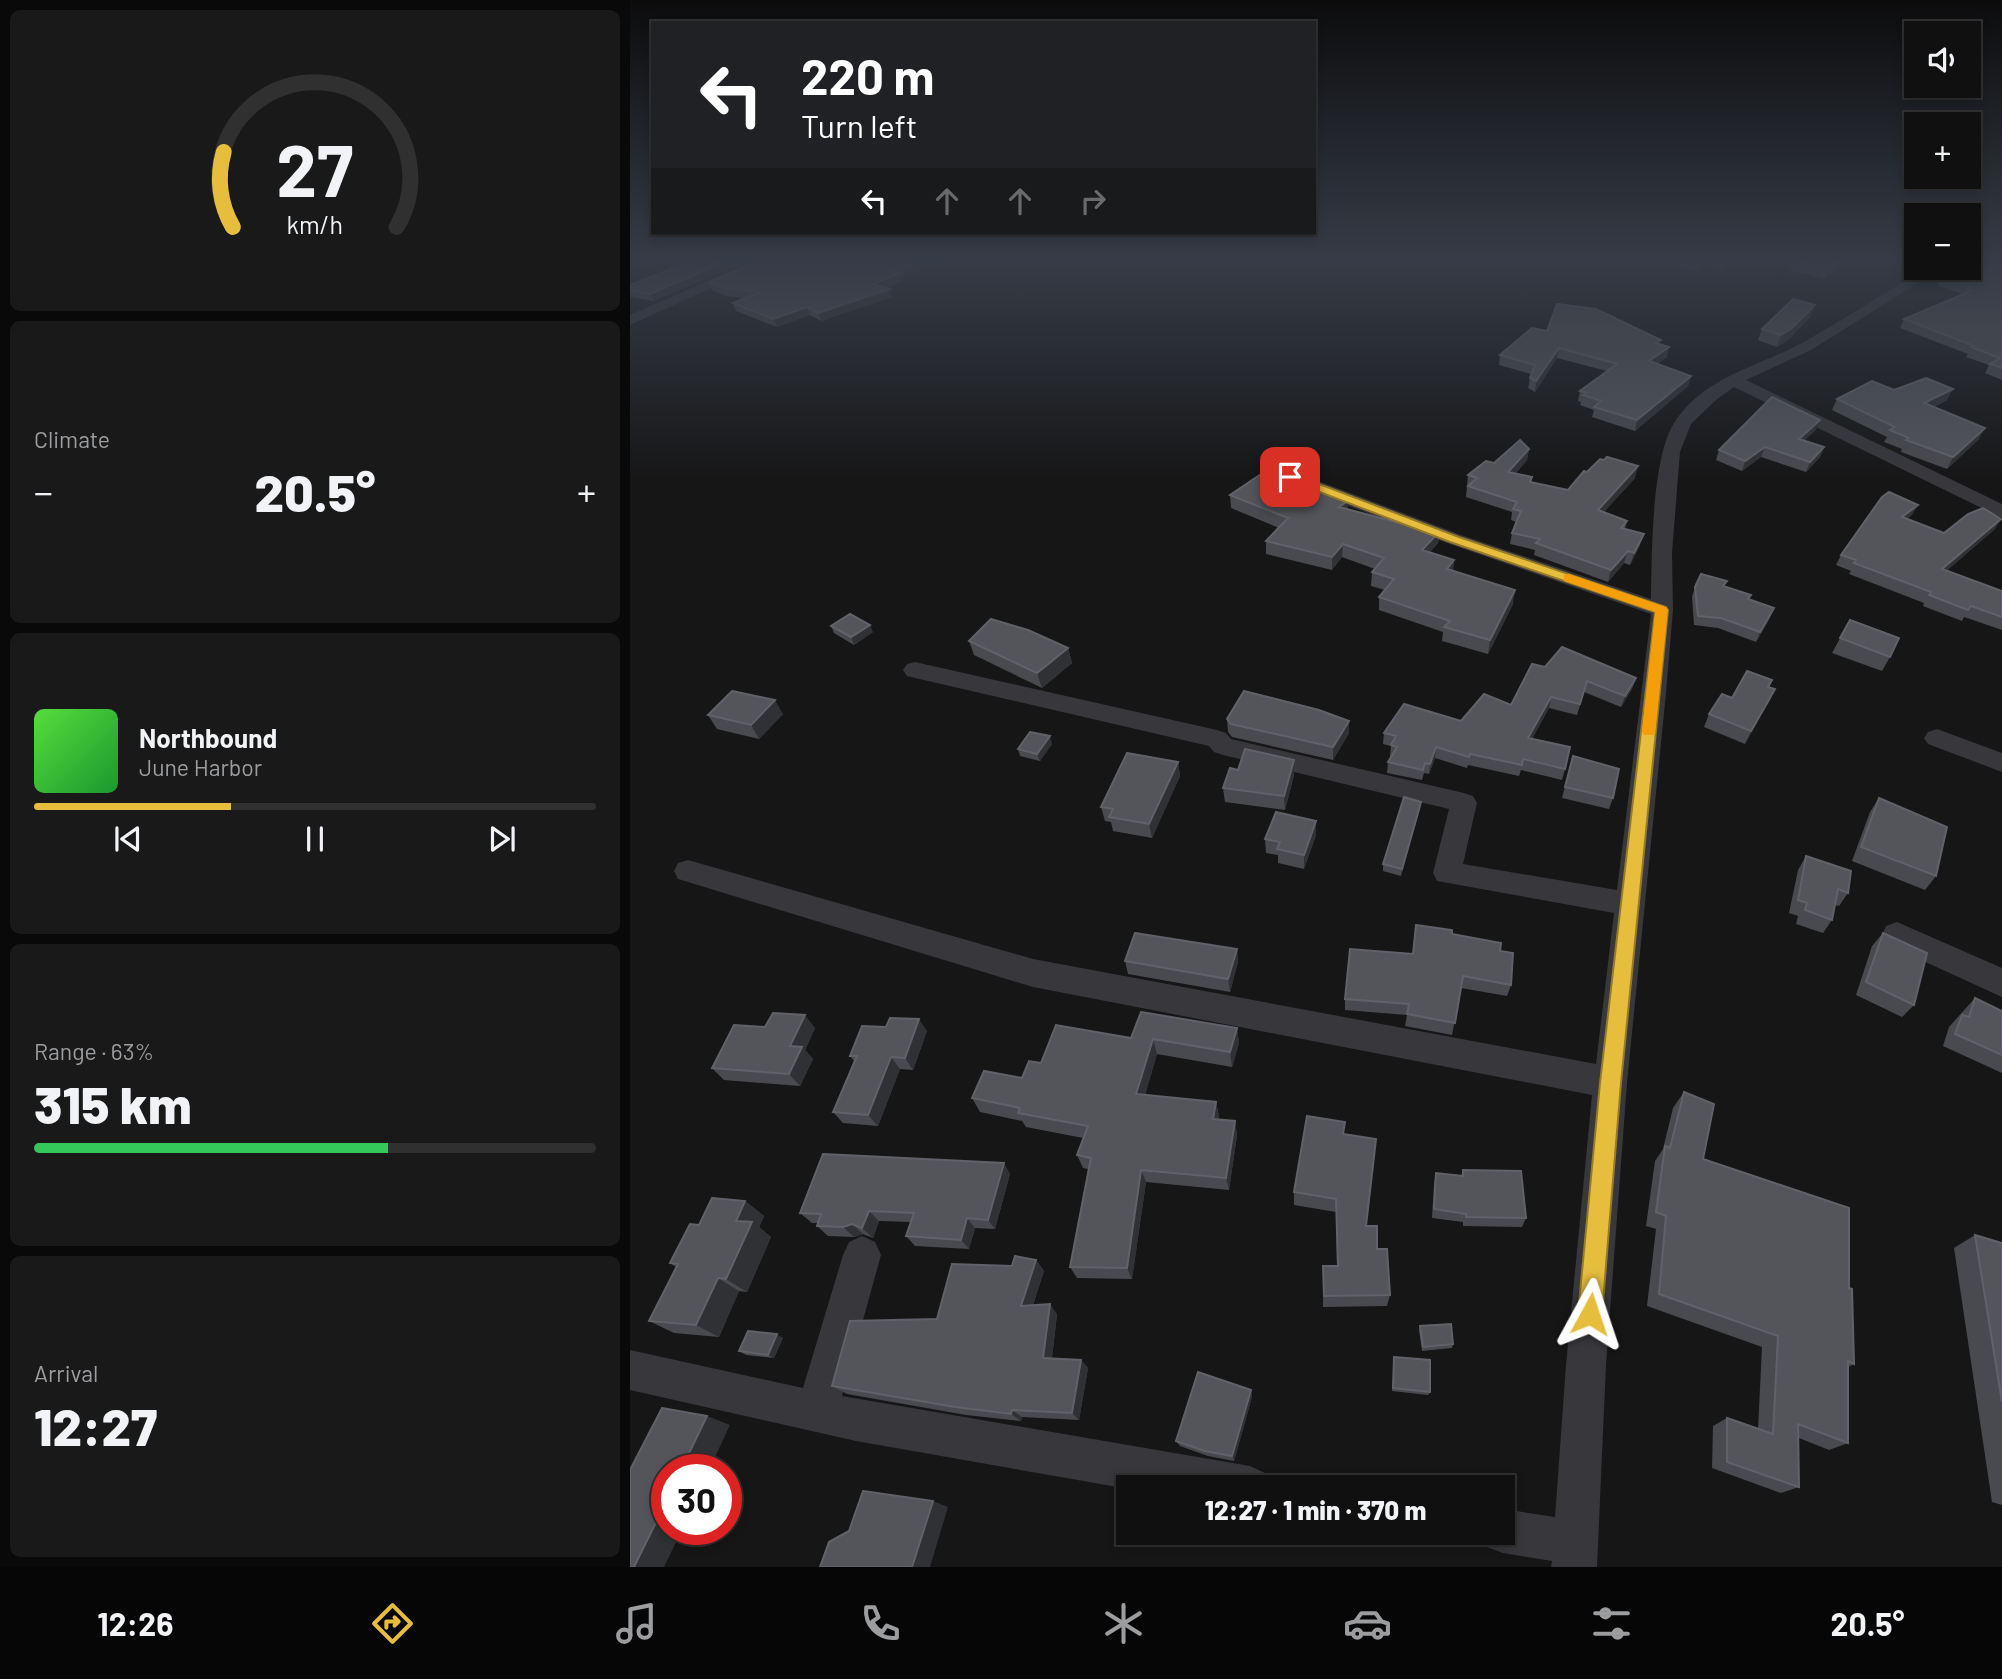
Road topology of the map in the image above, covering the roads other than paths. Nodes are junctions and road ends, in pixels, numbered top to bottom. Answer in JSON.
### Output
{"nodes":[{"id":1,"x":1825,"y":335,"type":"edge"},
{"id":2,"x":1733,"y":380,"type":"junction"},
{"id":3,"x":1290,"y":477,"type":"edge"},
{"id":4,"x":2002,"y":512,"type":"edge"},
{"id":5,"x":1662,"y":610,"type":"junction"},
{"id":6,"x":915,"y":670,"type":"dead end"},
{"id":7,"x":1937,"y":738,"type":"dead end"},
{"id":8,"x":2002,"y":763,"type":"edge"},
{"id":9,"x":688,"y":871,"type":"dead end"},
{"id":10,"x":1630,"y":904,"type":"junction"},
{"id":11,"x":1897,"y":935,"type":"dead end"},
{"id":12,"x":2002,"y":983,"type":"edge"},
{"id":13,"x":1610,"y":1083,"type":"junction"},
{"id":14,"x":862,"y":1255,"type":"dead end"},
{"id":15,"x":630,"y":1370,"type":"edge"},
{"id":16,"x":817,"y":1412,"type":"junction"},
{"id":17,"x":1176,"y":1475,"type":"edge"},
{"id":18,"x":1515,"y":1535,"type":"edge"},
{"id":19,"x":1575,"y":1555,"type":"edge"}],
"edges":[{"from":1,"to":2,"type":"street"},
{"from":2,"to":4,"type":"street"},
{"from":2,"to":5,"type":"street"},
{"from":3,"to":5,"type":"street"},
{"from":5,"to":10,"type":"street"},
{"from":6,"to":10,"type":"street"},
{"from":7,"to":8,"type":"street"},
{"from":9,"to":13,"type":"street"},
{"from":10,"to":13,"type":"street"},
{"from":11,"to":12,"type":"street"},
{"from":13,"to":19,"type":"street"},
{"from":14,"to":16,"type":"street"},
{"from":15,"to":16,"type":"street"},
{"from":16,"to":17,"type":"street"},
{"from":18,"to":19,"type":"street"}]}
